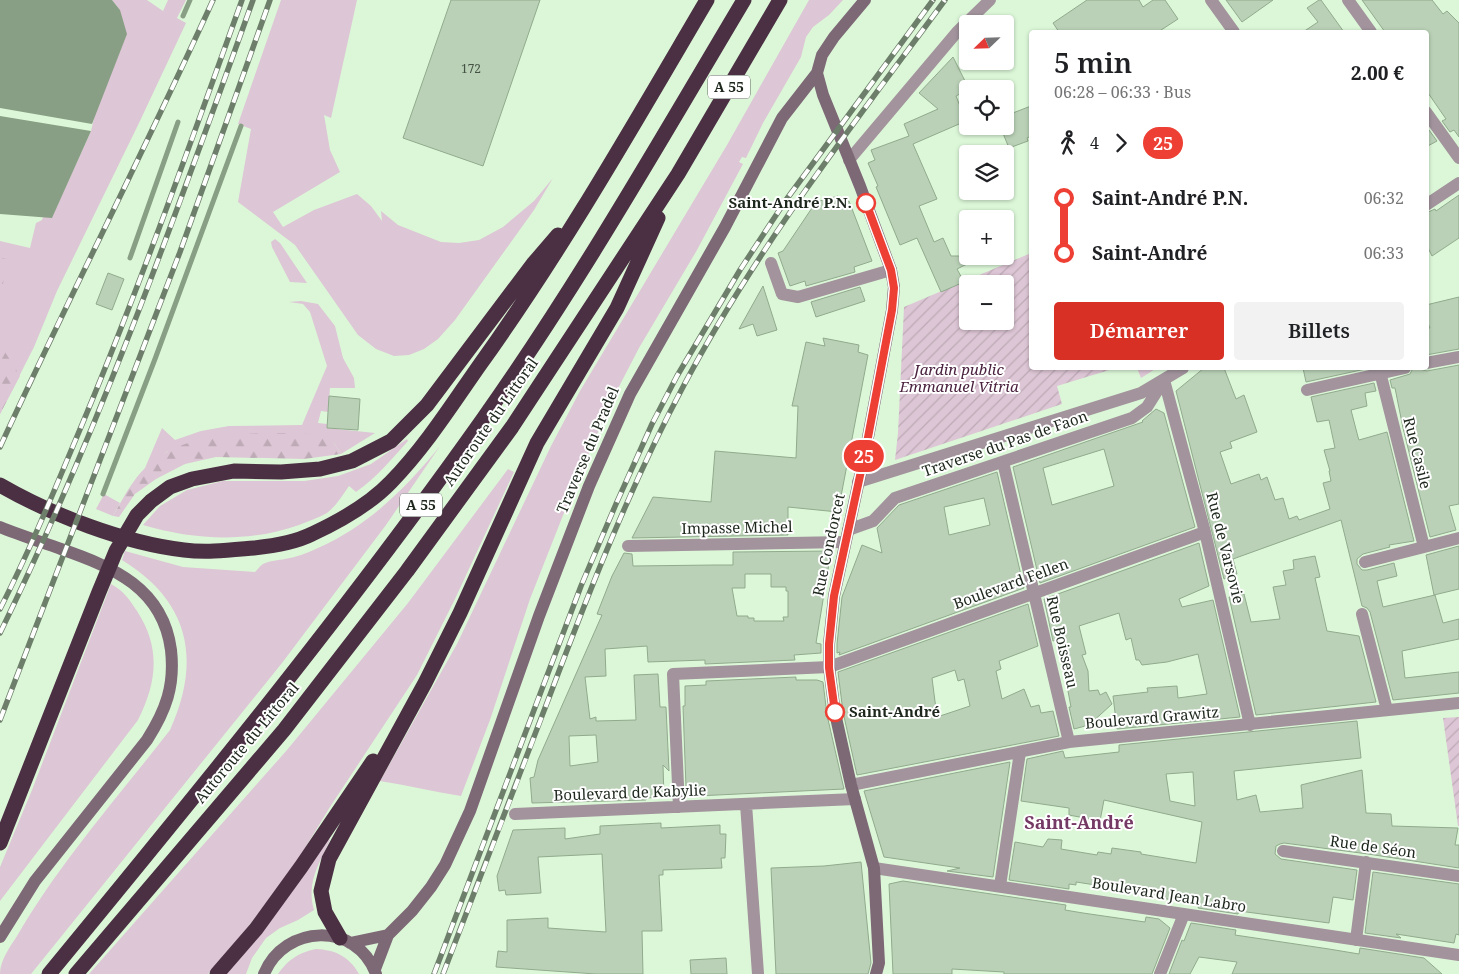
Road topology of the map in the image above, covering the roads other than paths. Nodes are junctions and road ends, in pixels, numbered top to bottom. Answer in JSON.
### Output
{"nodes":[{"id":1,"x":708,"y":0,"type":"edge"},
{"id":2,"x":744,"y":0,"type":"edge"},
{"id":3,"x":780,"y":0,"type":"edge"},
{"id":4,"x":865,"y":0,"type":"edge"},
{"id":5,"x":990,"y":0,"type":"edge"},
{"id":6,"x":1211,"y":0,"type":"edge"},
{"id":7,"x":1348,"y":0,"type":"edge"},
{"id":8,"x":1233,"y":30,"type":"edge"},
{"id":9,"x":1369,"y":30,"type":"edge"},
{"id":10,"x":818,"y":73,"type":"junction"},
{"id":11,"x":1429,"y":116,"type":"edge"},
{"id":12,"x":1459,"y":158,"type":"edge"},
{"id":13,"x":849,"y":160,"type":"junction"},
{"id":14,"x":678,"y":174,"type":"junction"},
{"id":15,"x":1459,"y":184,"type":"edge"},
{"id":16,"x":592,"y":196,"type":"junction"},
{"id":17,"x":1429,"y":203,"type":"edge"},
{"id":18,"x":771,"y":263,"type":"dead end"},
{"id":19,"x":891,"y":270,"type":"junction"},
{"id":20,"x":1459,"y":357,"type":"edge"},
{"id":21,"x":1429,"y":362,"type":"edge"},
{"id":22,"x":1180,"y":370,"type":"edge"},
{"id":23,"x":1380,"y":370,"type":"edge"},
{"id":24,"x":1164,"y":380,"type":"junction"},
{"id":25,"x":1307,"y":390,"type":"dead end"},
{"id":26,"x":1003,"y":462,"type":"junction"},
{"id":27,"x":858,"y":482,"type":"junction"},
{"id":28,"x":0,"y":485,"type":"edge"},
{"id":29,"x":0,"y":527,"type":"edge"},
{"id":30,"x":1205,"y":532,"type":"junction"},
{"id":31,"x":847,"y":536,"type":"junction"},
{"id":32,"x":1459,"y":538,"type":"edge"},
{"id":33,"x":628,"y":546,"type":"dead end"},
{"id":34,"x":1424,"y":547,"type":"junction"},
{"id":35,"x":1365,"y":562,"type":"dead end"},
{"id":36,"x":1034,"y":593,"type":"junction"},
{"id":37,"x":1362,"y":614,"type":"dead end"},
{"id":38,"x":829,"y":668,"type":"junction"},
{"id":39,"x":425,"y":683,"type":"junction"},
{"id":40,"x":1459,"y":703,"type":"edge"},
{"id":41,"x":1387,"y":710,"type":"junction"},
{"id":42,"x":1250,"y":725,"type":"junction"},
{"id":43,"x":1069,"y":742,"type":"junction"},
{"id":44,"x":1020,"y":752,"type":"junction"},
{"id":45,"x":851,"y":786,"type":"junction"},
{"id":46,"x":854,"y":799,"type":"junction"},
{"id":47,"x":746,"y":804,"type":"junction"},
{"id":48,"x":679,"y":807,"type":"junction"},
{"id":49,"x":515,"y":814,"type":"dead end"},
{"id":50,"x":0,"y":843,"type":"edge"},
{"id":51,"x":1283,"y":851,"type":"dead end"},
{"id":52,"x":1366,"y":862,"type":"junction"},
{"id":53,"x":874,"y":868,"type":"junction"},
{"id":54,"x":1459,"y":876,"type":"edge"},
{"id":55,"x":1000,"y":886,"type":"junction"},
{"id":56,"x":1184,"y":914,"type":"junction"},
{"id":57,"x":388,"y":935,"type":"junction"},
{"id":58,"x":0,"y":936,"type":"edge"},
{"id":59,"x":345,"y":940,"type":"junction"},
{"id":60,"x":1356,"y":940,"type":"junction"},
{"id":61,"x":1459,"y":955,"type":"edge"},
{"id":62,"x":376,"y":972,"type":"edge"},
{"id":63,"x":49,"y":974,"type":"edge"},
{"id":64,"x":76,"y":974,"type":"edge"},
{"id":65,"x":217,"y":974,"type":"edge"},
{"id":66,"x":264,"y":974,"type":"edge"},
{"id":67,"x":758,"y":974,"type":"edge"},
{"id":68,"x":876,"y":974,"type":"edge"},
{"id":69,"x":1160,"y":974,"type":"edge"}],
"edges":[{"from":1,"to":16,"type":"highway"},
{"from":2,"to":63,"type":"highway","name":"Autoroute du Littoral","number":"A 55"},
{"from":3,"to":14,"type":"highway","name":"Autoroute du Littoral","number":"A 55"},
{"from":4,"to":10,"type":"main road","name":"Traverse du Pradel"},
{"from":5,"to":13,"type":"street"},
{"from":6,"to":8,"type":"street"},
{"from":7,"to":9,"type":"street"},
{"from":10,"to":13,"type":"main road","name":"Rue Condorcet"},
{"from":10,"to":57,"type":"main road","name":"Traverse du Pradel"},
{"from":11,"to":12,"type":"street"},
{"from":13,"to":19,"type":"main road","name":"Rue Condorcet"},
{"from":14,"to":39,"type":"highway"},
{"from":14,"to":64,"type":"highway","name":"Autoroute du Littoral","number":"A 55"},
{"from":15,"to":17,"type":"street"},
{"from":16,"to":28,"type":"highway"},
{"from":16,"to":50,"type":"highway"},
{"from":18,"to":19,"type":"street"},
{"from":19,"to":27,"type":"main road","name":"Rue Condorcet"},
{"from":20,"to":21,"type":"street"},
{"from":22,"to":24,"type":"street","name":"Traverse du Pas de Faon"},
{"from":23,"to":25,"type":"street"},
{"from":23,"to":34,"type":"street","name":"Rue Casile"},
{"from":24,"to":26,"type":"street","name":"Traverse du Pas de Faon"},
{"from":24,"to":27,"type":"street","name":"Traverse du Pas de Faon"},
{"from":24,"to":30,"type":"street","name":"Rue de Varsovie"},
{"from":26,"to":31,"type":"street","name":"Traverse du Pas de Faon"},
{"from":26,"to":36,"type":"street","name":"Rue Boisseau"},
{"from":27,"to":31,"type":"main road","name":"Rue Condorcet"},
{"from":29,"to":58,"type":"main road"},
{"from":30,"to":36,"type":"street","name":"Boulevard Fellen"},
{"from":30,"to":42,"type":"street","name":"Rue de Varsovie"},
{"from":31,"to":33,"type":"street","name":"Impasse Michel"},
{"from":31,"to":38,"type":"main road","name":"Rue Condorcet"},
{"from":32,"to":34,"type":"street"},
{"from":34,"to":35,"type":"street"},
{"from":36,"to":38,"type":"street","name":"Boulevard Fellen"},
{"from":36,"to":43,"type":"street","name":"Rue Boisseau"},
{"from":37,"to":41,"type":"street"},
{"from":38,"to":45,"type":"main road","name":"Rue Condorcet"},
{"from":38,"to":48,"type":"street","name":"Boulevard Fellen"},
{"from":39,"to":59,"type":"highway"},
{"from":39,"to":65,"type":"highway"},
{"from":40,"to":41,"type":"street","name":"Boulevard Grawitz"},
{"from":41,"to":42,"type":"street","name":"Boulevard Grawitz"},
{"from":42,"to":43,"type":"street","name":"Boulevard Grawitz"},
{"from":43,"to":44,"type":"street","name":"Boulevard Grawitz"},
{"from":44,"to":45,"type":"street","name":"Boulevard Grawitz"},
{"from":44,"to":55,"type":"street"},
{"from":45,"to":46,"type":"main road","name":"Rue Condorcet"},
{"from":46,"to":47,"type":"street","name":"Boulevard de Kabylie"},
{"from":46,"to":53,"type":"main road","name":"Rue Condorcet"},
{"from":47,"to":48,"type":"street","name":"Boulevard de Kabylie"},
{"from":47,"to":67,"type":"street"},
{"from":48,"to":49,"type":"street","name":"Boulevard de Kabylie"},
{"from":51,"to":52,"type":"street","name":"Rue de Séon"},
{"from":52,"to":54,"type":"street","name":"Rue de Séon"},
{"from":52,"to":60,"type":"street"},
{"from":53,"to":55,"type":"street","name":"Boulevard Jean Labro"},
{"from":53,"to":68,"type":"main road","name":"Rue Condorcet"},
{"from":55,"to":56,"type":"street","name":"Boulevard Jean Labro"},
{"from":56,"to":60,"type":"street","name":"Boulevard Jean Labro"},
{"from":56,"to":69,"type":"street"},
{"from":57,"to":59,"type":"main road"},
{"from":57,"to":62,"type":"main road","name":"Traverse du Pradel"},
{"from":59,"to":62,"type":"main road"},
{"from":59,"to":66,"type":"main road"},
{"from":60,"to":61,"type":"street","name":"Boulevard Jean Labro"}]}
